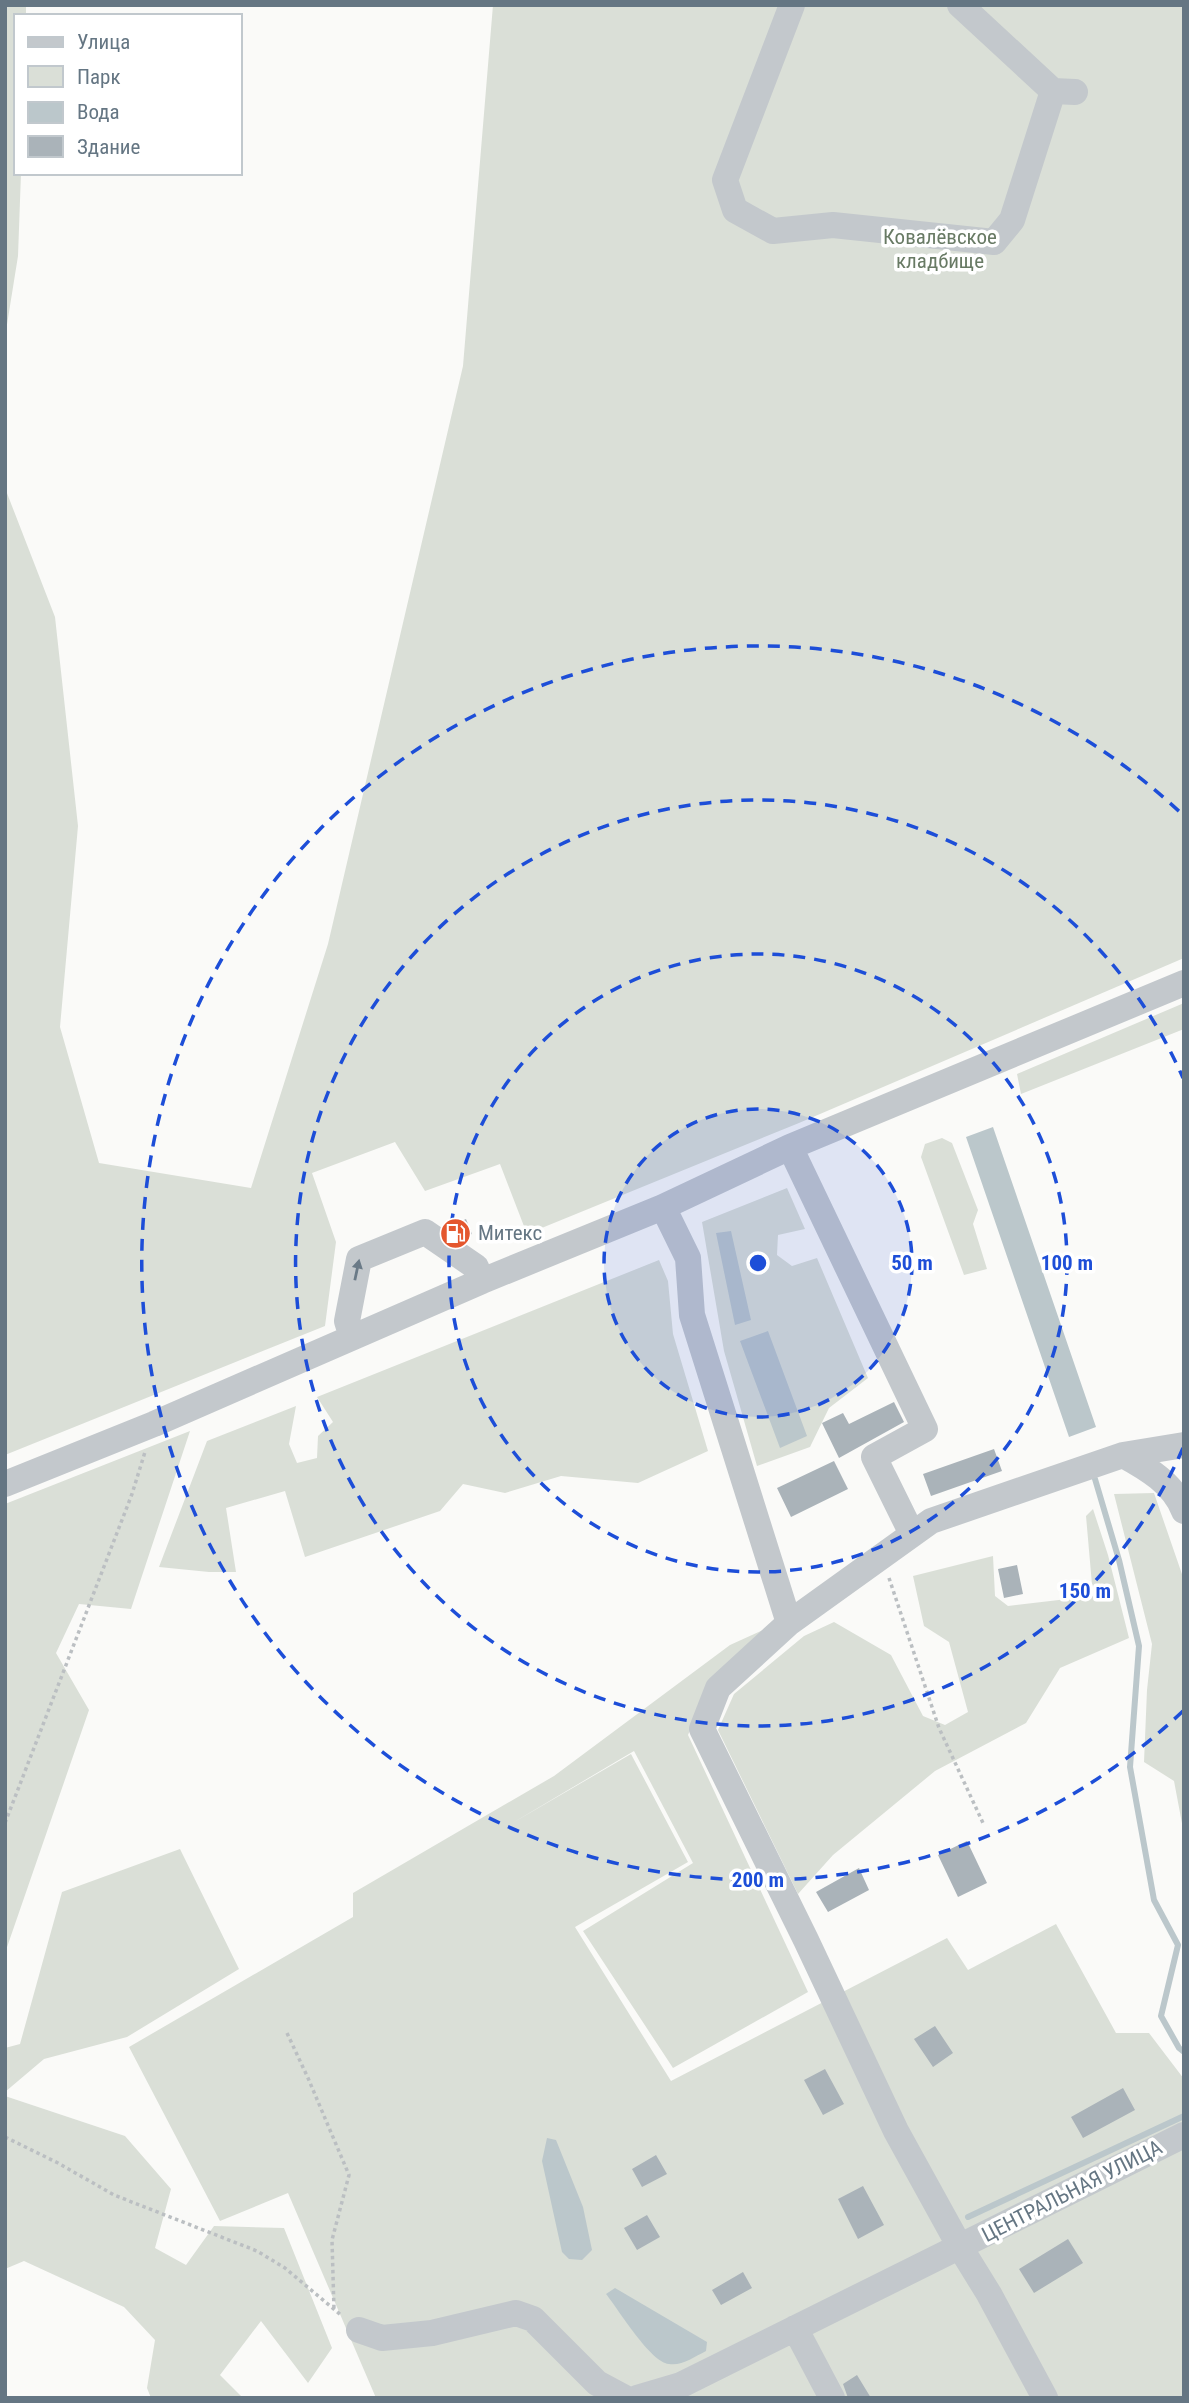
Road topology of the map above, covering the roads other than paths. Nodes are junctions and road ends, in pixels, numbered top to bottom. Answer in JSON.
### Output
{"nodes":[{"id":1,"x":792,"y":5,"type":"edge"},
{"id":2,"x":960,"y":5,"type":"edge"},
{"id":3,"x":1184,"y":982,"type":"edge"},
{"id":4,"x":790,"y":1147,"type":"junction"},
{"id":5,"x":663,"y":1207,"type":"junction"},
{"id":6,"x":482,"y":1281,"type":"junction"},
{"id":7,"x":352,"y":1337,"type":"junction"},
{"id":8,"x":1184,"y":1445,"type":"edge"},
{"id":9,"x":1123,"y":1455,"type":"junction"},
{"id":10,"x":5,"y":1484,"type":"edge"},
{"id":11,"x":1184,"y":1511,"type":"edge"},
{"id":12,"x":912,"y":1534,"type":"junction"},
{"id":13,"x":789,"y":1623,"type":"junction"},
{"id":14,"x":1184,"y":2135,"type":"edge"},
{"id":15,"x":960,"y":2247,"type":"junction"},
{"id":16,"x":795,"y":2328,"type":"junction"},
{"id":17,"x":359,"y":2330,"type":"road end"},
{"id":18,"x":681,"y":2391,"type":"edge"},
{"id":19,"x":625,"y":2398,"type":"edge"},
{"id":20,"x":637,"y":2398,"type":"edge"},
{"id":21,"x":832,"y":2398,"type":"edge"},
{"id":22,"x":1045,"y":2398,"type":"edge"}],
"edges":[{"from":1,"to":2,"type":"street"},
{"from":3,"to":4,"type":"street"},
{"from":4,"to":5,"type":"street"},
{"from":4,"to":12,"type":"street"},
{"from":5,"to":6,"type":"street"},
{"from":5,"to":13,"type":"street"},
{"from":6,"to":7,"type":"street"},
{"from":7,"to":6,"type":"street","one_way":true},
{"from":7,"to":10,"type":"street"},
{"from":8,"to":9,"type":"street"},
{"from":9,"to":11,"type":"street"},
{"from":9,"to":12,"type":"street"},
{"from":12,"to":13,"type":"street"},
{"from":13,"to":15,"type":"street"},
{"from":14,"to":15,"type":"street","name":"ЦЕНТРАЛЬНАЯ УЛИЦА"},
{"from":15,"to":16,"type":"street","name":"ЦЕНТРАЛЬНАЯ УЛИЦА"},
{"from":15,"to":22,"type":"street"},
{"from":16,"to":18,"type":"street","name":"ЦЕНТРАЛЬНАЯ УЛИЦА"},
{"from":16,"to":21,"type":"street"},
{"from":17,"to":19,"type":"street"},
{"from":18,"to":20,"type":"street","name":"ЦЕНТРАЛЬНАЯ УЛИЦА"}]}
